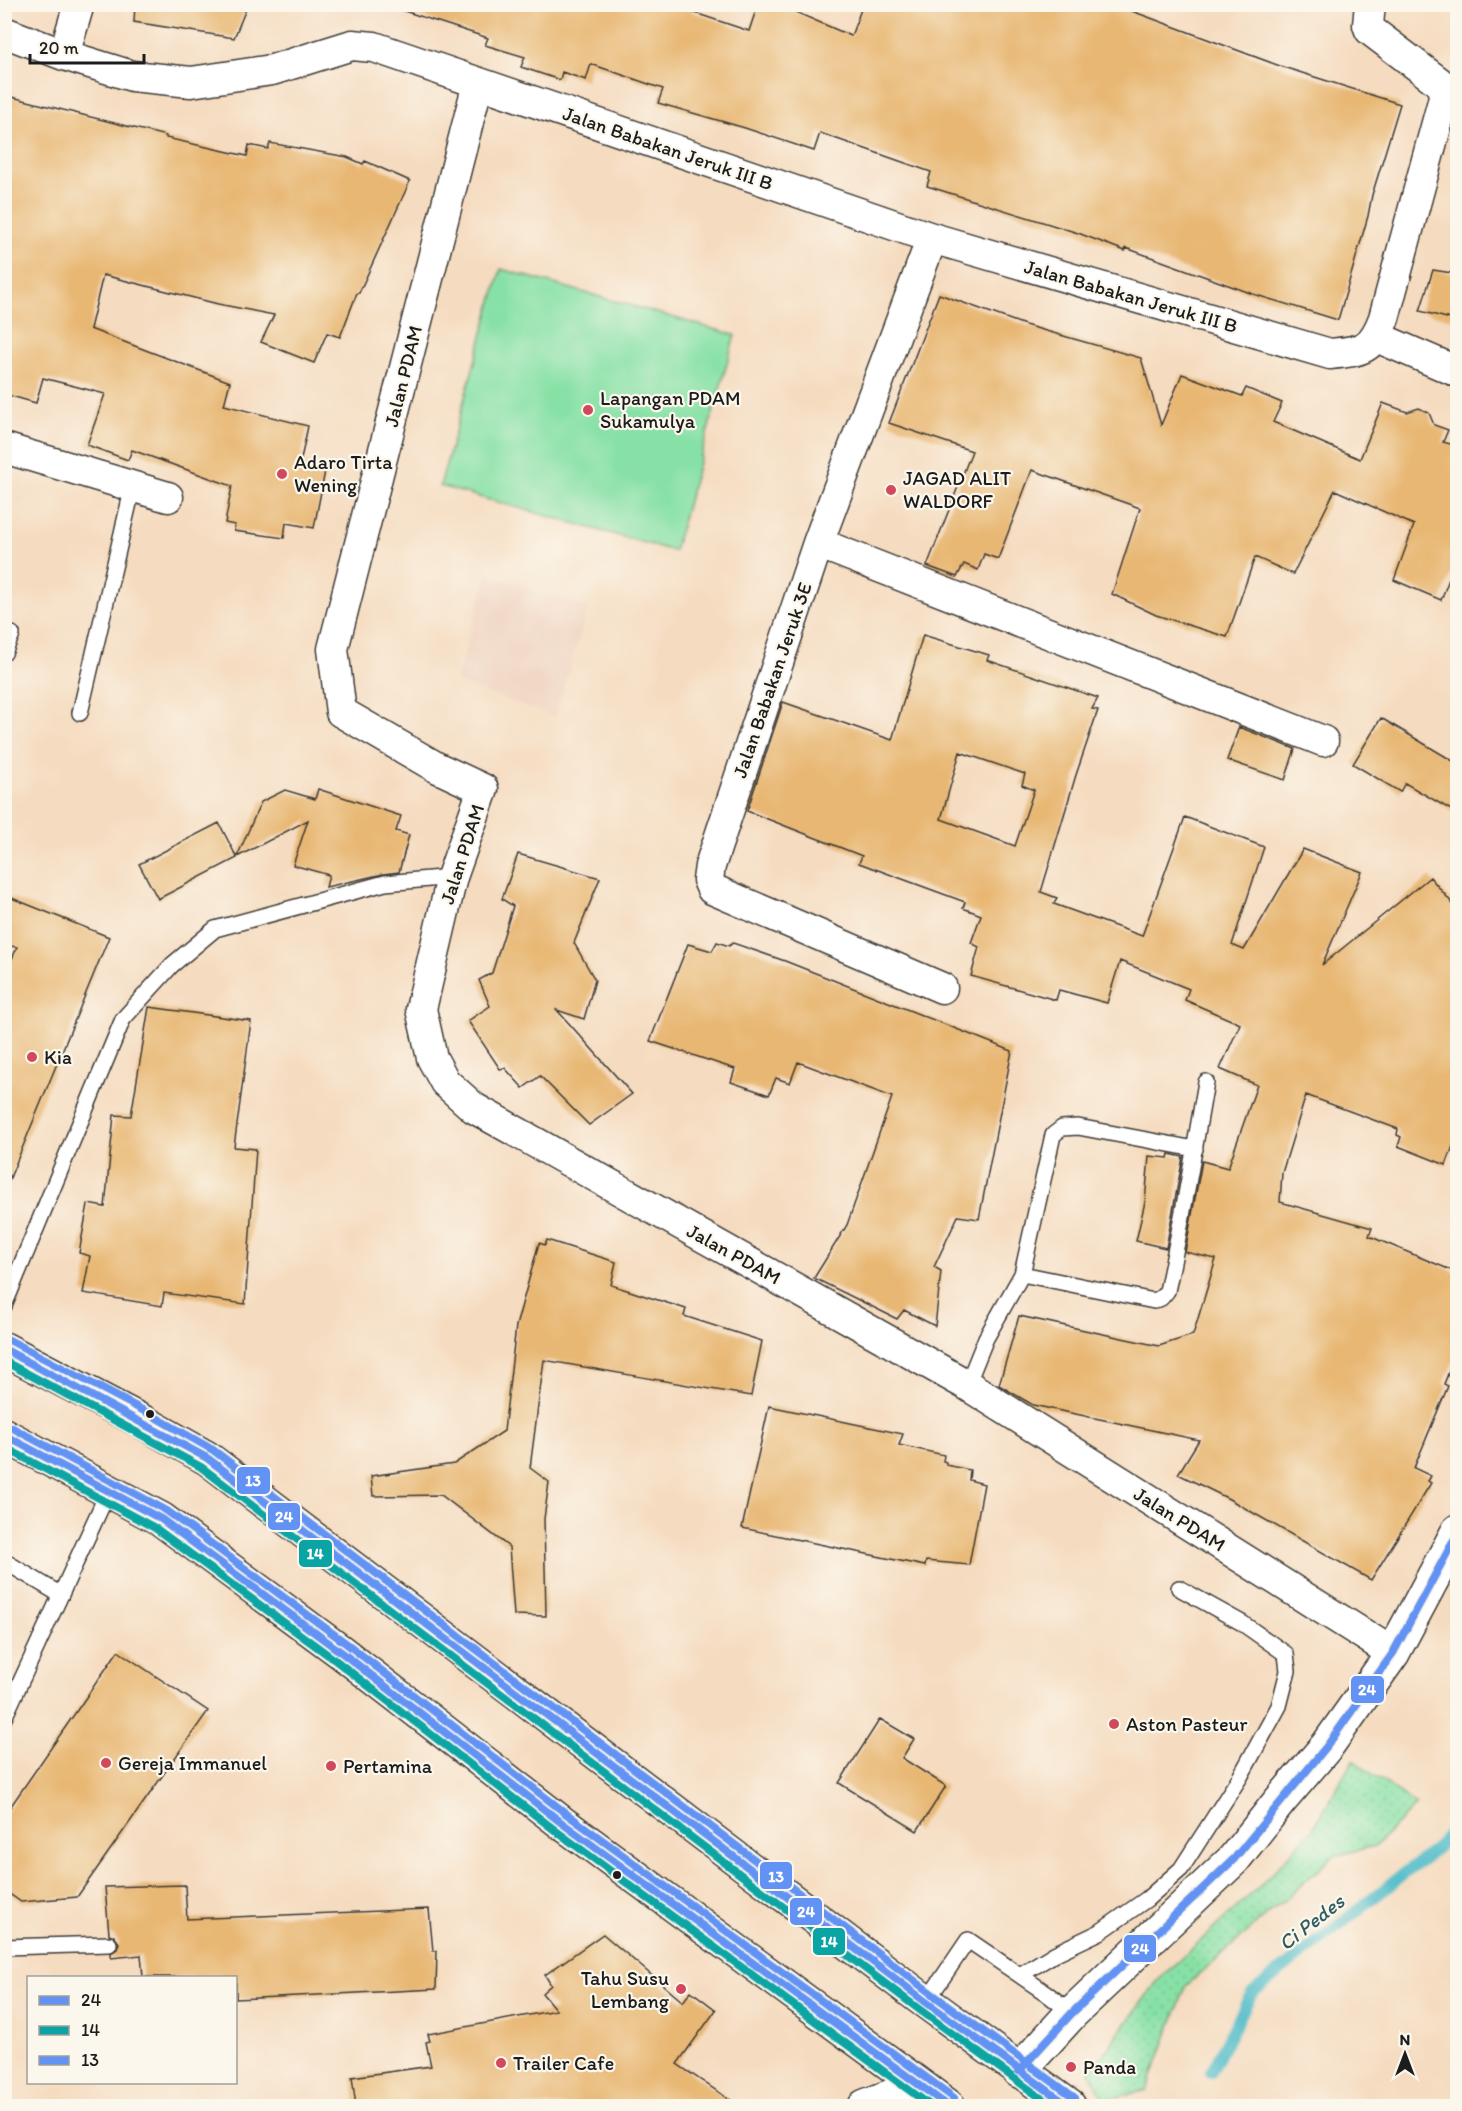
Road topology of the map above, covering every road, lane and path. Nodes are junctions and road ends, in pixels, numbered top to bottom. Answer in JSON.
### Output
{"nodes":[{"id":1,"x":79,"y":4,"type":"edge"},
{"id":2,"x":1370,"y":4,"type":"edge"},
{"id":3,"x":4,"y":32,"type":"edge"},
{"id":4,"x":64,"y":55,"type":"junction"},
{"id":5,"x":478,"y":83,"type":"junction"},
{"id":6,"x":932,"y":238,"type":"junction"},
{"id":7,"x":1377,"y":337,"type":"junction"},
{"id":8,"x":1458,"y":372,"type":"edge"},
{"id":9,"x":4,"y":448,"type":"edge"},
{"id":10,"x":133,"y":486,"type":"junction"},
{"id":11,"x":168,"y":497,"type":"dead end"},
{"id":12,"x":818,"y":543,"type":"junction"},
{"id":13,"x":12,"y":634,"type":"dead end"},
{"id":14,"x":4,"y":653,"type":"edge"},
{"id":15,"x":80,"y":713,"type":"dead end"},
{"id":16,"x":1323,"y":741,"type":"dead end"},
{"id":17,"x":452,"y":877,"type":"junction"},
{"id":18,"x":942,"y":988,"type":"dead end"},
{"id":19,"x":1206,"y":1082,"type":"dead end"},
{"id":20,"x":1195,"y":1149,"type":"junction"},
{"id":21,"x":1022,"y":1274,"type":"junction"},
{"id":22,"x":4,"y":1306,"type":"edge"},
{"id":23,"x":4,"y":1349,"type":"edge"},
{"id":24,"x":967,"y":1385,"type":"junction"},
{"id":25,"x":4,"y":1435,"type":"edge"},
{"id":26,"x":109,"y":1490,"type":"junction"},
{"id":27,"x":1456,"y":1537,"type":"edge"},
{"id":28,"x":4,"y":1561,"type":"edge"},
{"id":29,"x":1179,"y":1588,"type":"dead end"},
{"id":30,"x":61,"y":1595,"type":"junction"},
{"id":31,"x":1393,"y":1653,"type":"junction"},
{"id":32,"x":4,"y":1718,"type":"edge"},
{"id":33,"x":109,"y":1944,"type":"dead end"},
{"id":34,"x":4,"y":1947,"type":"edge"},
{"id":35,"x":1020,"y":1976,"type":"junction"},
{"id":36,"x":926,"y":2002,"type":"junction"},
{"id":37,"x":1072,"y":2013,"type":"junction"},
{"id":38,"x":1019,"y":2071,"type":"junction"},
{"id":39,"x":918,"y":2086,"type":"junction"},
{"id":40,"x":865,"y":2106,"type":"edge"},
{"id":41,"x":948,"y":2106,"type":"edge"},
{"id":42,"x":1070,"y":2106,"type":"edge"}],
"edges":[{"from":1,"to":4,"type":"street"},
{"from":2,"to":7,"type":"street"},
{"from":3,"to":4,"type":"street","name":"Jalan Babakan Jeruk III B"},
{"from":4,"to":5,"type":"street","name":"Jalan Babakan Jeruk III B"},
{"from":5,"to":6,"type":"street","name":"Jalan Babakan Jeruk III B"},
{"from":5,"to":17,"type":"street","name":"Jalan PDAM"},
{"from":6,"to":7,"type":"street","name":"Jalan Babakan Jeruk III B"},
{"from":6,"to":12,"type":"street","name":"Jalan Babakan Jeruk 3E"},
{"from":7,"to":8,"type":"street"},
{"from":9,"to":10,"type":"street"},
{"from":10,"to":11,"type":"street"},
{"from":10,"to":15,"type":"lane"},
{"from":12,"to":16,"type":"street"},
{"from":12,"to":18,"type":"street","name":"Jalan Babakan Jeruk 3E"},
{"from":13,"to":14,"type":"lane"},
{"from":17,"to":22,"type":"lane"},
{"from":17,"to":24,"type":"street","name":"Jalan PDAM"},
{"from":19,"to":20,"type":"lane"},
{"from":20,"to":21,"type":"lane"},
{"from":20,"to":21,"type":"lane"},
{"from":21,"to":24,"type":"lane"},
{"from":23,"to":36,"type":"main road"},
{"from":24,"to":31,"type":"street","name":"Jalan PDAM"},
{"from":25,"to":26,"type":"main road"},
{"from":26,"to":30,"type":"lane"},
{"from":26,"to":39,"type":"main road"},
{"from":27,"to":31,"type":"main road"},
{"from":28,"to":30,"type":"lane"},
{"from":29,"to":35,"type":"lane"},
{"from":30,"to":32,"type":"lane"},
{"from":31,"to":37,"type":"main road"},
{"from":33,"to":34,"type":"lane"},
{"from":35,"to":36,"type":"lane"},
{"from":35,"to":37,"type":"lane"},
{"from":36,"to":38,"type":"main road"},
{"from":37,"to":38,"type":"main road"},
{"from":38,"to":42,"type":"main road"},
{"from":39,"to":40,"type":"main road"},
{"from":39,"to":41,"type":"main road"}]}
